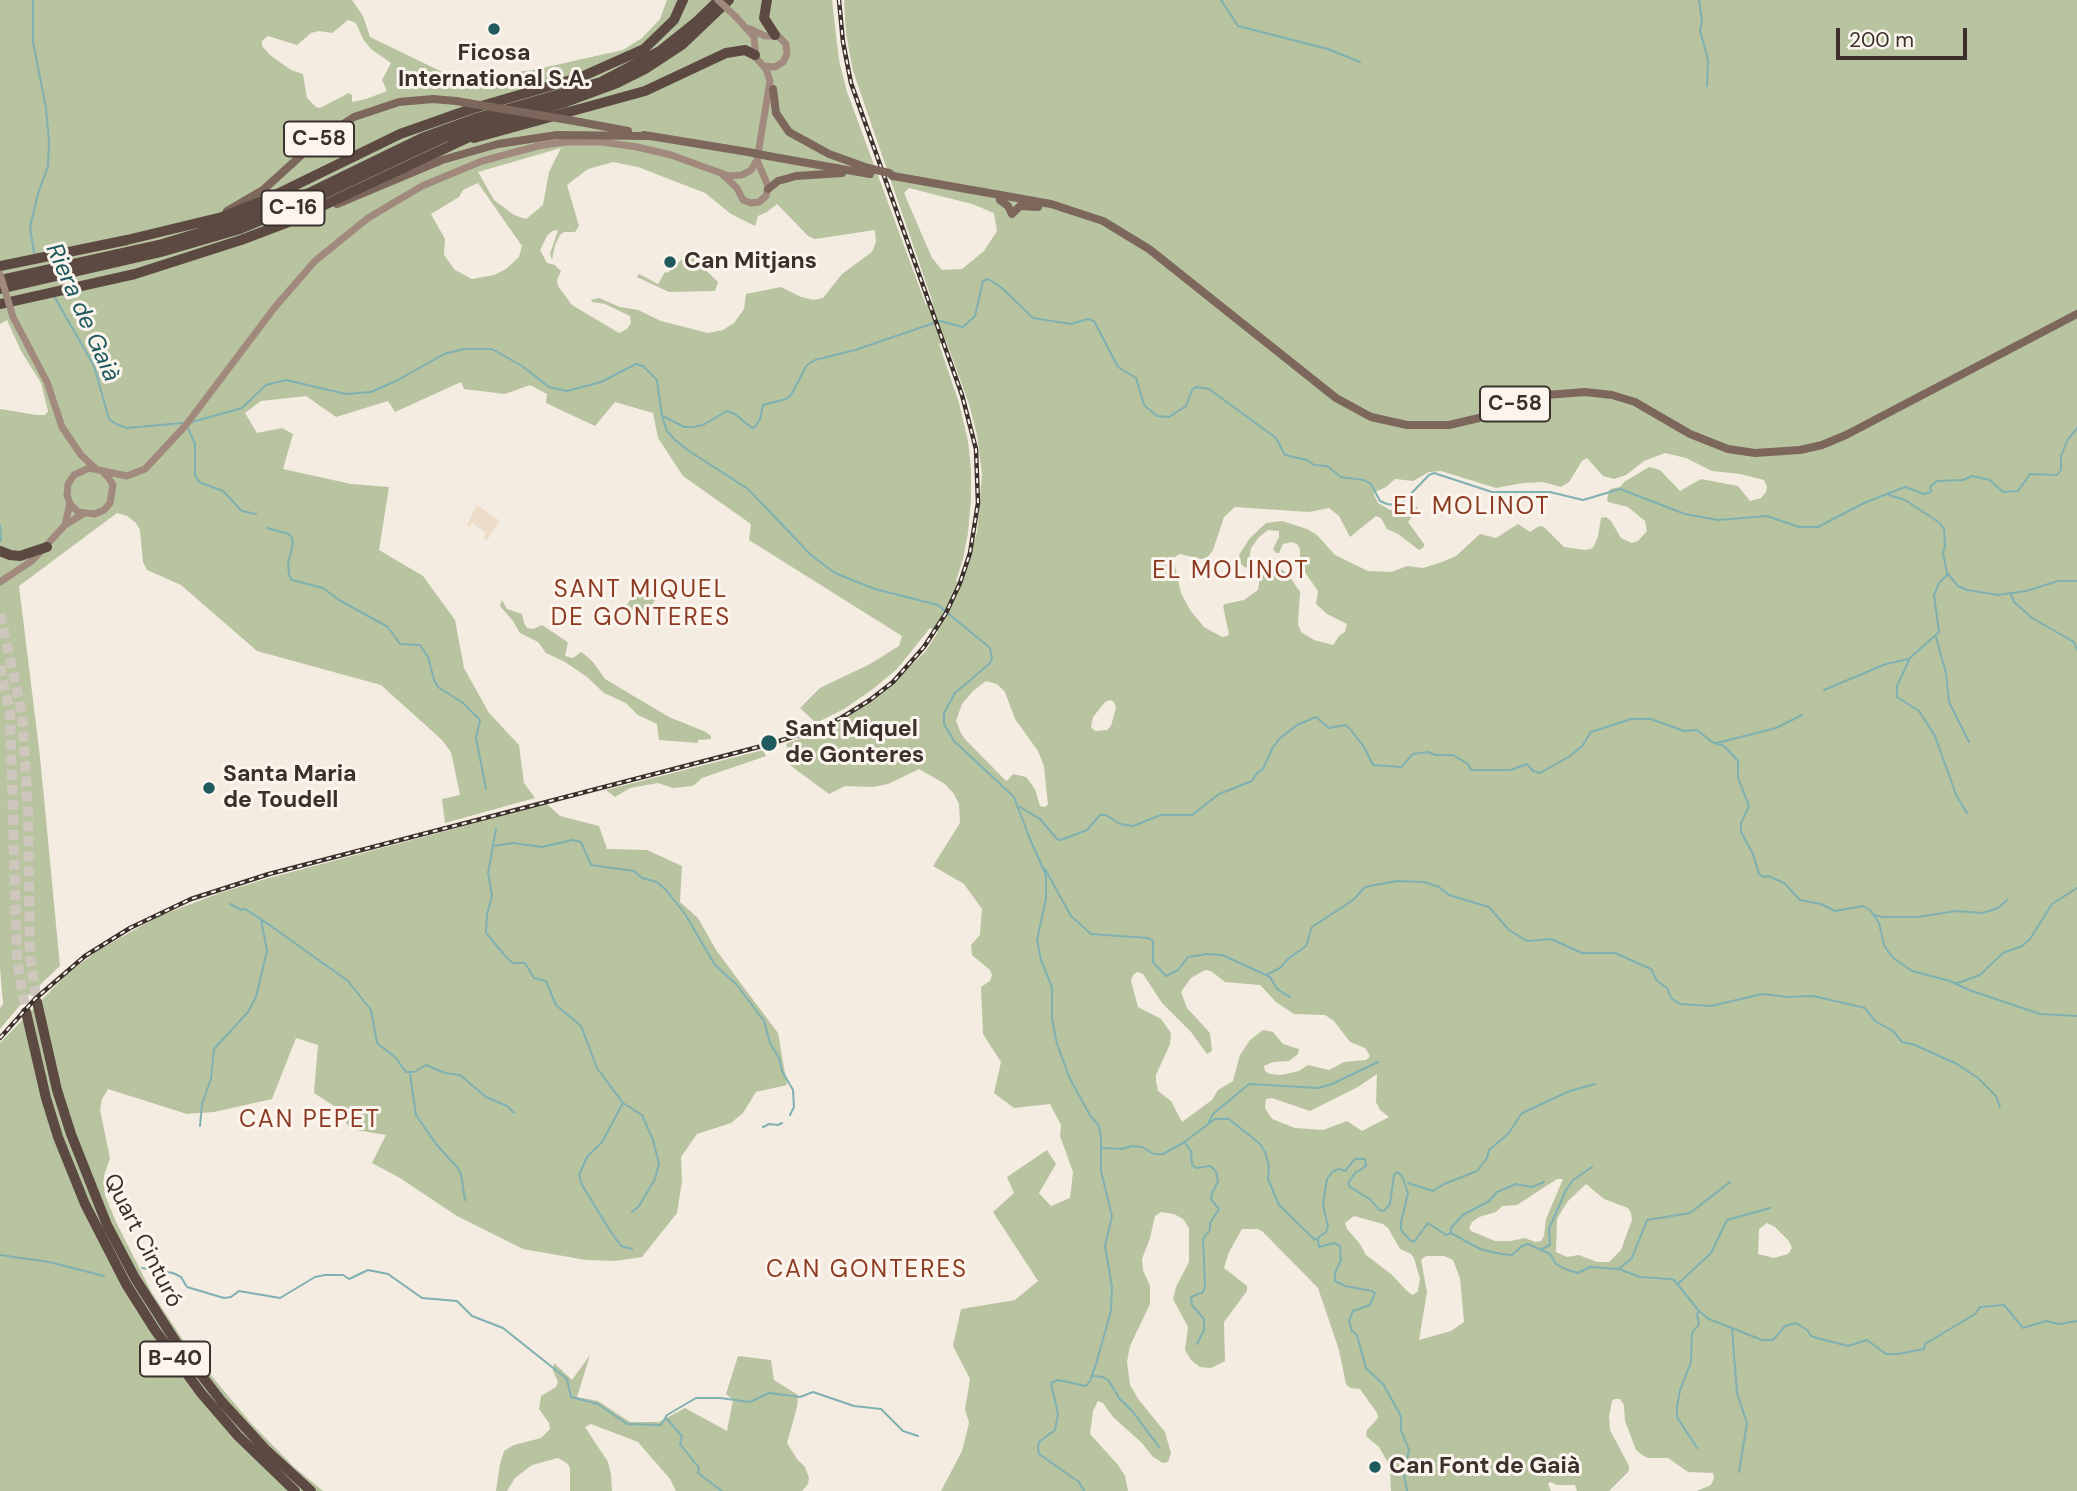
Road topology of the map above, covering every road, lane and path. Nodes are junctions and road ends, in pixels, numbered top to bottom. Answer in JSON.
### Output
{"nodes":[{"id":1,"x":682,"y":0,"type":"edge"},
{"id":2,"x":718,"y":0,"type":"edge"},
{"id":3,"x":729,"y":0,"type":"edge"},
{"id":4,"x":766,"y":0,"type":"edge"},
{"id":5,"x":746,"y":26,"type":"junction"},
{"id":6,"x":770,"y":36,"type":"junction"},
{"id":7,"x":756,"y":50,"type":"junction"},
{"id":8,"x":764,"y":66,"type":"junction"},
{"id":9,"x":776,"y":67,"type":"junction"},
{"id":10,"x":773,"y":89,"type":"junction"},
{"id":11,"x":563,"y":103,"type":"junction"},
{"id":12,"x":768,"y":106,"type":"junction"},
{"id":13,"x":414,"y":130,"type":"junction"},
{"id":14,"x":648,"y":136,"type":"junction"},
{"id":15,"x":438,"y":151,"type":"junction"},
{"id":16,"x":757,"y":160,"type":"junction"},
{"id":17,"x":867,"y":171,"type":"junction"},
{"id":18,"x":722,"y":174,"type":"junction"},
{"id":19,"x":745,"y":174,"type":"junction"},
{"id":20,"x":763,"y":175,"type":"junction"},
{"id":21,"x":905,"y":177,"type":"junction"},
{"id":22,"x":737,"y":188,"type":"junction"},
{"id":23,"x":768,"y":188,"type":"junction"},
{"id":24,"x":314,"y":190,"type":"junction"},
{"id":25,"x":978,"y":191,"type":"junction"},
{"id":26,"x":1000,"y":200,"type":"junction"},
{"id":27,"x":1010,"y":201,"type":"junction"},
{"id":28,"x":1038,"y":206,"type":"junction"},
{"id":29,"x":1014,"y":211,"type":"junction"},
{"id":30,"x":201,"y":222,"type":"junction"},
{"id":31,"x":286,"y":223,"type":"junction"},
{"id":32,"x":5,"y":264,"type":"edge"},
{"id":33,"x":82,"y":267,"type":"junction"},
{"id":34,"x":0,"y":274,"type":"edge"},
{"id":35,"x":0,"y":280,"type":"edge"},
{"id":36,"x":15,"y":281,"type":"junction"},
{"id":37,"x":0,"y":289,"type":"edge"},
{"id":38,"x":0,"y":304,"type":"edge"},
{"id":39,"x":2077,"y":316,"type":"edge"},
{"id":40,"x":81,"y":455,"type":"junction"},
{"id":41,"x":98,"y":470,"type":"junction"},
{"id":42,"x":78,"y":471,"type":"junction"},
{"id":43,"x":127,"y":476,"type":"junction"},
{"id":44,"x":113,"y":488,"type":"junction"},
{"id":45,"x":69,"y":503,"type":"junction"},
{"id":46,"x":83,"y":514,"type":"junction"},
{"id":47,"x":65,"y":525,"type":"junction"},
{"id":48,"x":47,"y":547,"type":"junction"},
{"id":49,"x":0,"y":551,"type":"edge"},
{"id":50,"x":0,"y":582,"type":"edge"},
{"id":51,"x":37,"y":1002,"type":"tunnel mouth"},
{"id":52,"x":26,"y":1013,"type":"tunnel mouth"},
{"id":53,"x":295,"y":1491,"type":"edge"},
{"id":54,"x":311,"y":1491,"type":"edge"}],
"edges":[{"from":1,"to":13,"type":"highway"},
{"from":2,"to":5,"type":"street","bridge":true},
{"from":2,"to":24,"type":"highway","number":"C-16"},
{"from":3,"to":11,"type":"highway","number":"C-16"},
{"from":4,"to":6,"type":"highway"},
{"from":5,"to":6,"type":"street"},
{"from":5,"to":7,"type":"street"},
{"from":6,"to":7,"type":"street"},
{"from":6,"to":9,"type":"street"},
{"from":7,"to":8,"type":"street"},
{"from":7,"to":15,"type":"highway"},
{"from":8,"to":9,"type":"street"},
{"from":8,"to":12,"type":"street"},
{"from":9,"to":10,"type":"street"},
{"from":10,"to":12,"type":"street"},
{"from":10,"to":17,"type":"main road"},
{"from":11,"to":15,"type":"highway"},
{"from":11,"to":33,"type":"highway","number":"C-16"},
{"from":12,"to":16,"type":"street"},
{"from":13,"to":24,"type":"highway"},
{"from":13,"to":30,"type":"highway"},
{"from":14,"to":17,"type":"main road","number":"C-58","bridge":true},
{"from":14,"to":30,"type":"main road","number":"C-58","bridge":true},
{"from":14,"to":31,"type":"main road"},
{"from":15,"to":31,"type":"highway"},
{"from":16,"to":19,"type":"street"},
{"from":16,"to":20,"type":"street"},
{"from":17,"to":21,"type":"main road","number":"C-58","bridge":true},
{"from":17,"to":23,"type":"main road"},
{"from":18,"to":19,"type":"street"},
{"from":18,"to":22,"type":"street"},
{"from":18,"to":43,"type":"street"},
{"from":19,"to":20,"type":"street"},
{"from":19,"to":22,"type":"street"},
{"from":20,"to":23,"type":"street"},
{"from":21,"to":25,"type":"main road","number":"C-58"},
{"from":21,"to":26,"type":"main road","number":"C-58"},
{"from":22,"to":23,"type":"street"},
{"from":24,"to":33,"type":"highway","number":"C-16"},
{"from":25,"to":27,"type":"main road"},
{"from":25,"to":39,"type":"main road","number":"C-58"},
{"from":26,"to":27,"type":"main road","number":"C-58"},
{"from":26,"to":29,"type":"main road"},
{"from":27,"to":28,"type":"main road","number":"C-58"},
{"from":27,"to":29,"type":"main road"},
{"from":28,"to":29,"type":"main road"},
{"from":28,"to":39,"type":"main road","number":"C-58"},
{"from":30,"to":32,"type":"highway","number":"C-58"},
{"from":31,"to":38,"type":"highway"},
{"from":33,"to":36,"type":"highway","number":"C-16"},
{"from":34,"to":40,"type":"street","bridge":true},
{"from":35,"to":36,"type":"highway","number":"C-16"},
{"from":36,"to":37,"type":"highway","number":"C-16"},
{"from":40,"to":41,"type":"street"},
{"from":40,"to":42,"type":"street"},
{"from":41,"to":42,"type":"street"},
{"from":41,"to":43,"type":"street"},
{"from":41,"to":44,"type":"street"},
{"from":42,"to":45,"type":"street"},
{"from":43,"to":44,"type":"street"},
{"from":44,"to":46,"type":"street"},
{"from":45,"to":46,"type":"street"},
{"from":45,"to":47,"type":"street"},
{"from":46,"to":47,"type":"street"},
{"from":47,"to":48,"type":"street"},
{"from":48,"to":49,"type":"highway"},
{"from":48,"to":50,"type":"street"},
{"from":51,"to":54,"type":"highway","name":"Quart Cinturó","number":"B-40"},
{"from":52,"to":53,"type":"highway","name":"Quart Cinturó","number":"B-40"}]}
